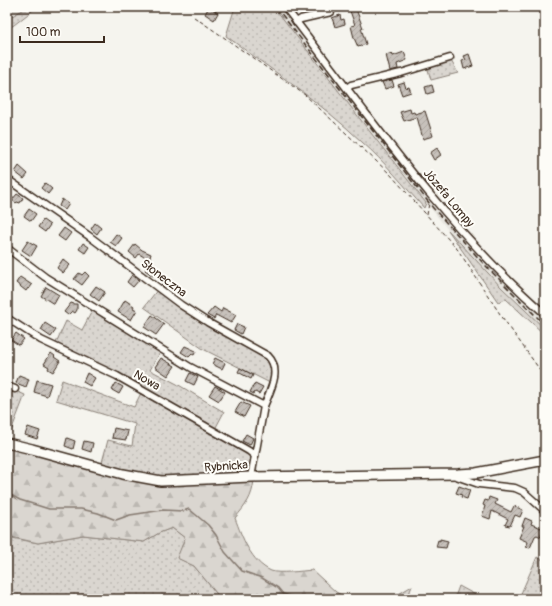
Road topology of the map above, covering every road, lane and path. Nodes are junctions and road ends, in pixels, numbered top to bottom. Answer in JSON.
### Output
{"nodes":[{"id":1,"x":285,"y":7,"type":"edge"},
{"id":2,"x":331,"y":12,"type":"dead end"},
{"id":3,"x":194,"y":17,"type":"dead end"},
{"id":4,"x":296,"y":22,"type":"junction"},
{"id":5,"x":450,"y":58,"type":"dead end"},
{"id":6,"x":347,"y":88,"type":"junction"},
{"id":7,"x":7,"y":179,"type":"edge"},
{"id":8,"x":432,"y":196,"type":"junction"},
{"id":9,"x":427,"y":216,"type":"junction"},
{"id":10,"x":7,"y":248,"type":"edge"},
{"id":11,"x":545,"y":314,"type":"edge"},
{"id":12,"x":7,"y":318,"type":"edge"},
{"id":13,"x":545,"y":377,"type":"edge"},
{"id":14,"x":7,"y":386,"type":"edge"},
{"id":15,"x":14,"y":389,"type":"dead end"},
{"id":16,"x":264,"y":406,"type":"junction"},
{"id":17,"x":7,"y":443,"type":"edge"},
{"id":18,"x":255,"y":456,"type":"junction"},
{"id":19,"x":545,"y":460,"type":"edge"},
{"id":20,"x":451,"y":474,"type":"junction"},
{"id":21,"x":251,"y":477,"type":"junction"},
{"id":22,"x":545,"y":511,"type":"edge"},
{"id":23,"x":7,"y":598,"type":"edge"},
{"id":24,"x":12,"y":599,"type":"edge"}],
"edges":[{"from":1,"to":4,"type":"street","name":"Józefa Lompy"},
{"from":2,"to":4,"type":"street"},
{"from":3,"to":9,"type":"path"},
{"from":4,"to":6,"type":"street","name":"Józefa Lompy"},
{"from":5,"to":6,"type":"street"},
{"from":6,"to":8,"type":"street","name":"Józefa Lompy"},
{"from":7,"to":16,"type":"street","name":"Słoneczna"},
{"from":8,"to":9,"type":"path"},
{"from":8,"to":11,"type":"street","name":"Józefa Lompy"},
{"from":9,"to":13,"type":"path"},
{"from":10,"to":16,"type":"street"},
{"from":12,"to":18,"type":"street","name":"Nowa"},
{"from":14,"to":15,"type":"street"},
{"from":16,"to":18,"type":"street","name":"Słoneczna"},
{"from":17,"to":21,"type":"street","name":"Rybnicka"},
{"from":18,"to":21,"type":"street"},
{"from":19,"to":20,"type":"street","name":"Rybnicka"},
{"from":20,"to":21,"type":"street","name":"Rybnicka"},
{"from":20,"to":22,"type":"street","name":"Rybnicka"},
{"from":23,"to":24,"type":"street"}]}
